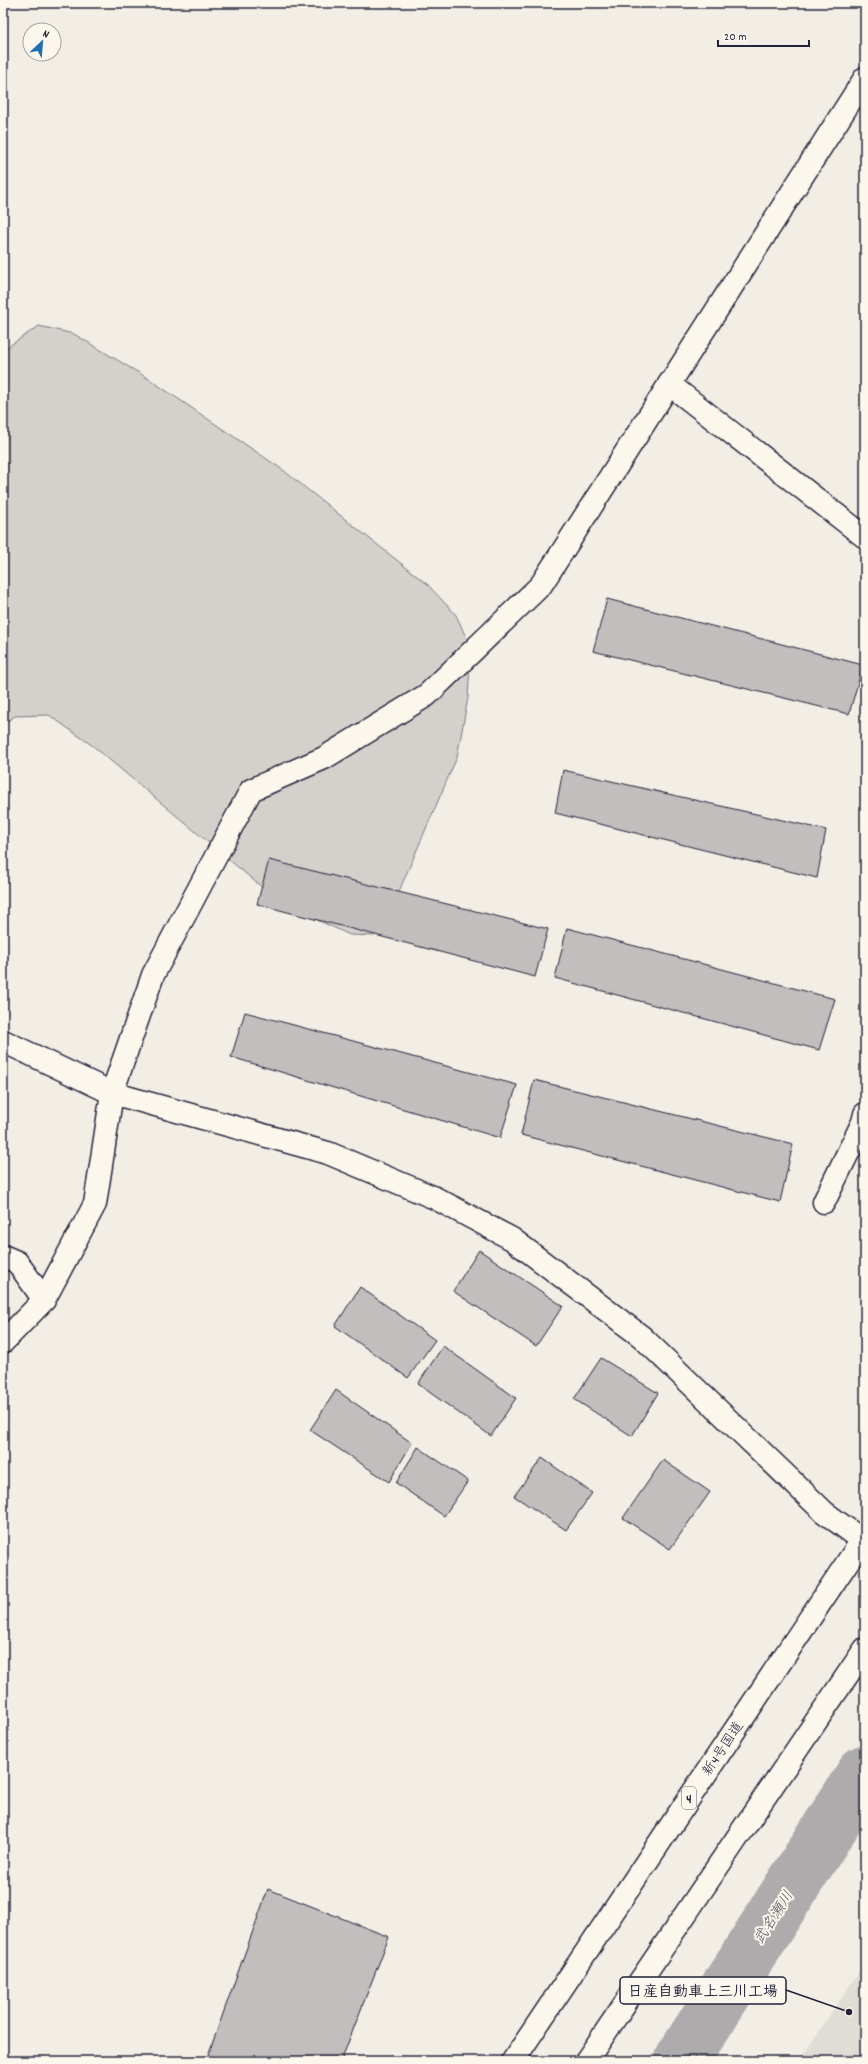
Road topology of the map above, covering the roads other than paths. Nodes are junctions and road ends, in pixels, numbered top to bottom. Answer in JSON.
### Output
{"nodes":[{"id":1,"x":865,"y":78,"type":"edge"},
{"id":2,"x":669,"y":384,"type":"junction"},
{"id":3,"x":865,"y":537,"type":"edge"},
{"id":4,"x":3,"y":1041,"type":"edge"},
{"id":5,"x":112,"y":1093,"type":"junction"},
{"id":6,"x":865,"y":1114,"type":"edge"},
{"id":7,"x":824,"y":1202,"type":"dead end"},
{"id":8,"x":3,"y":1256,"type":"edge"},
{"id":9,"x":44,"y":1300,"type":"junction"},
{"id":10,"x":3,"y":1342,"type":"edge"},
{"id":11,"x":864,"y":1538,"type":"edge"},
{"id":12,"x":865,"y":1649,"type":"edge"},
{"id":13,"x":513,"y":2061,"type":"edge"},
{"id":14,"x":586,"y":2061,"type":"edge"}],
"edges":[{"from":1,"to":2,"type":"main road"},
{"from":2,"to":3,"type":"main road"},
{"from":2,"to":5,"type":"main road"},
{"from":4,"to":5,"type":"main road"},
{"from":5,"to":9,"type":"main road"},
{"from":5,"to":11,"type":"main road"},
{"from":6,"to":7,"type":"main road"},
{"from":8,"to":9,"type":"main road"},
{"from":9,"to":10,"type":"main road"},
{"from":11,"to":13,"type":"main road","name":"新4号国道","number":"4"},
{"from":12,"to":14,"type":"main road"}]}
